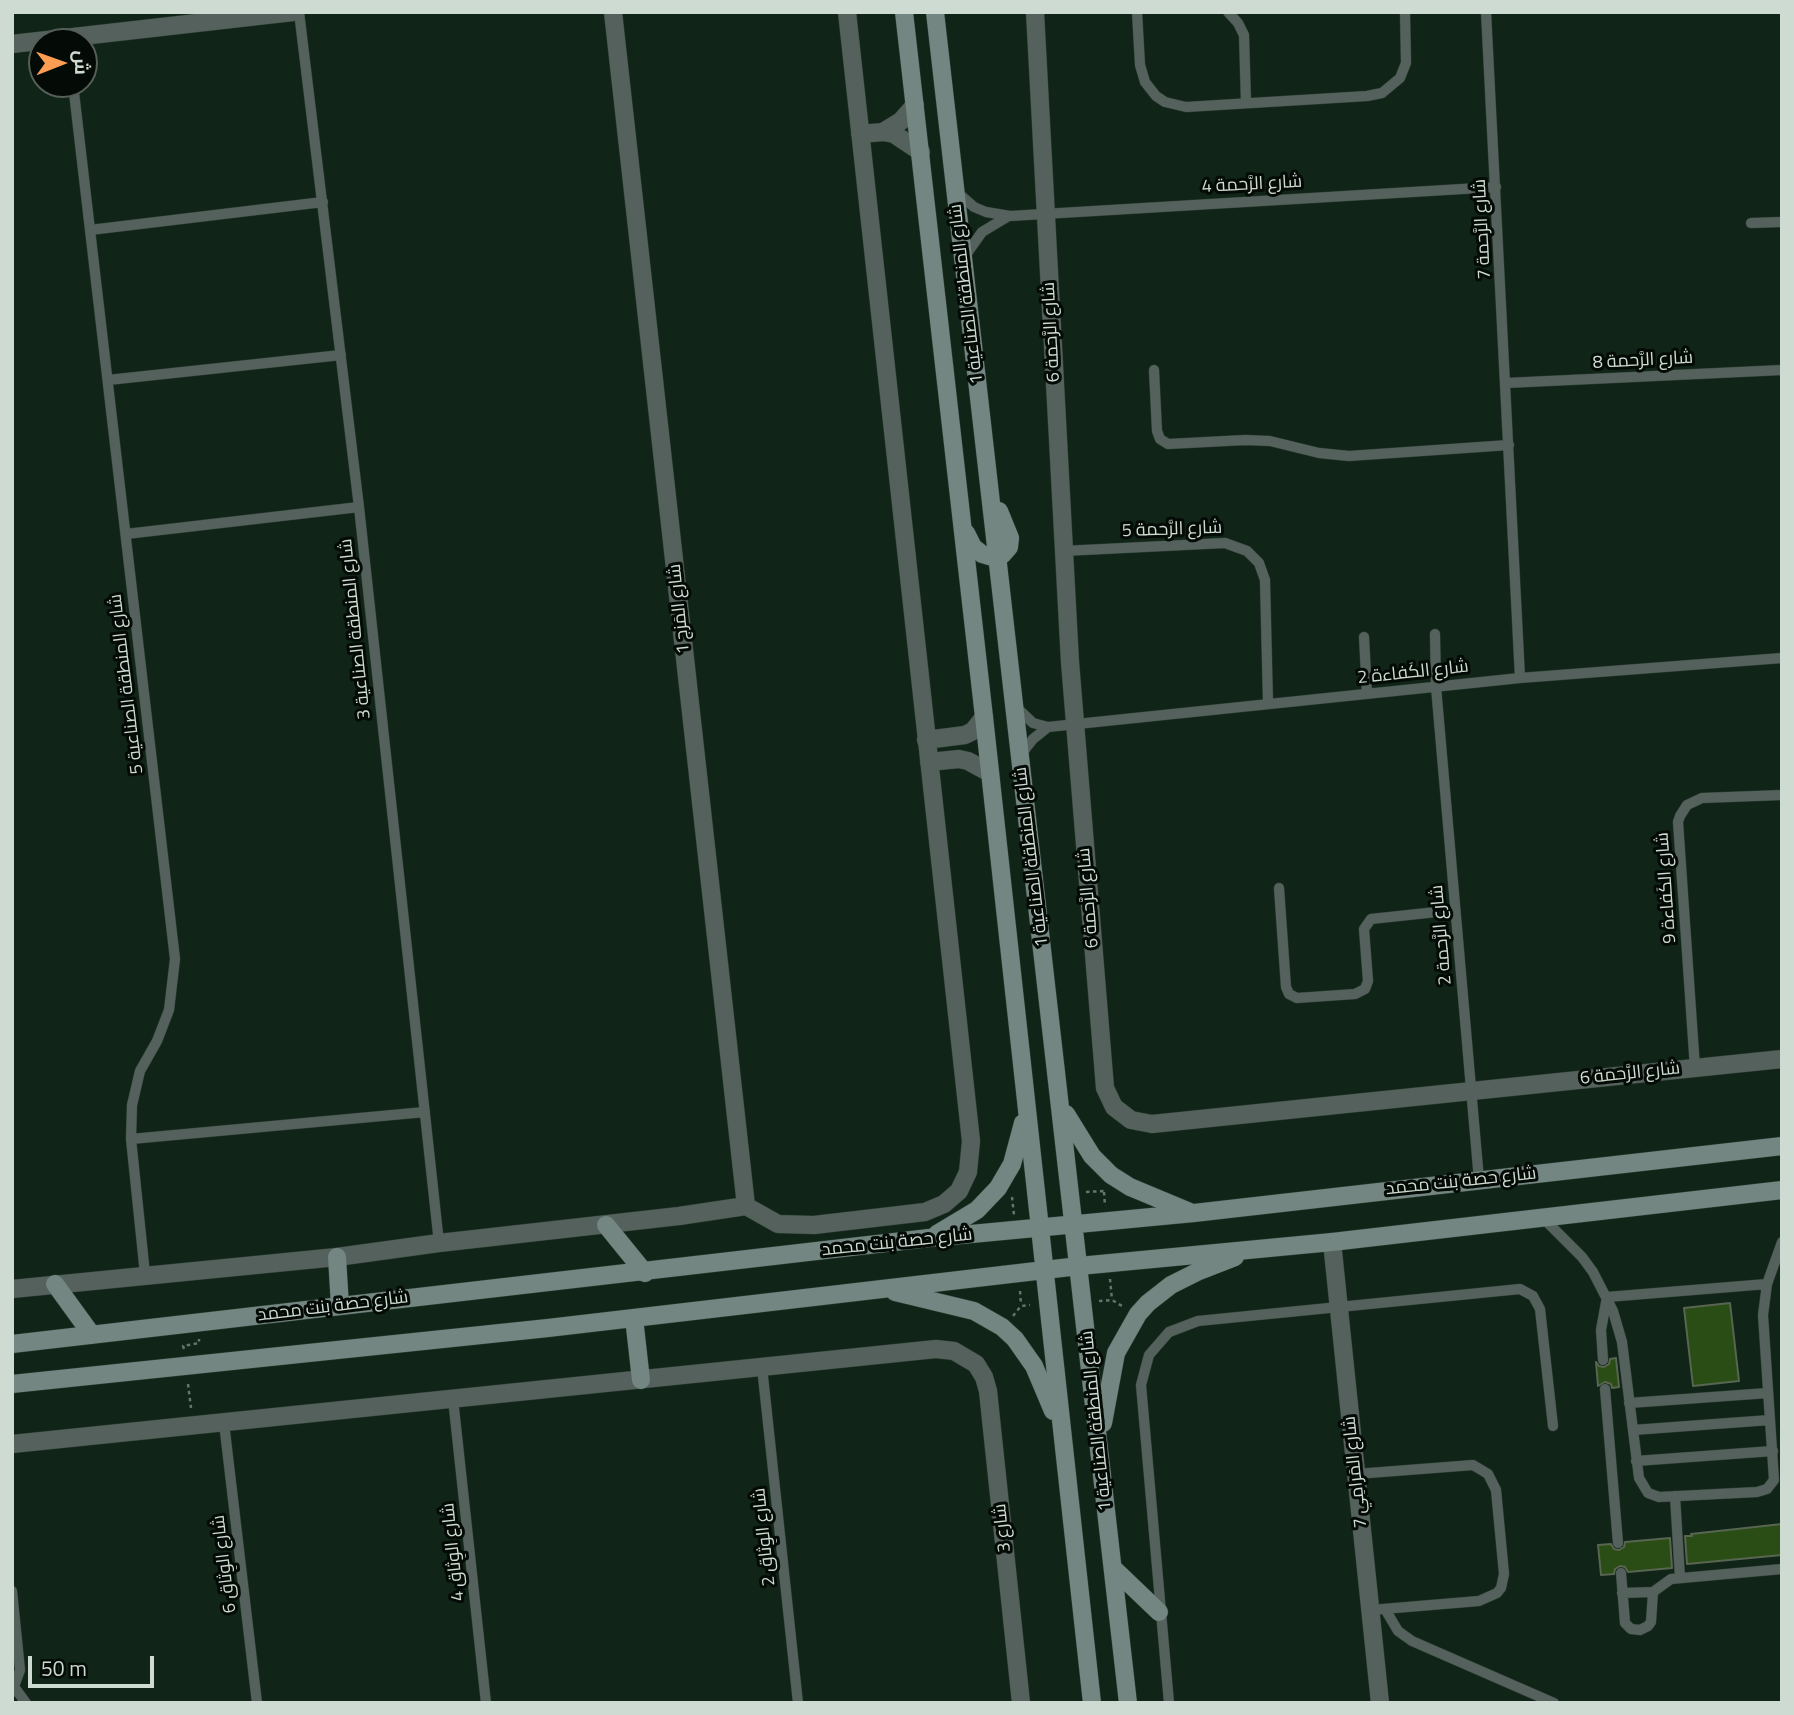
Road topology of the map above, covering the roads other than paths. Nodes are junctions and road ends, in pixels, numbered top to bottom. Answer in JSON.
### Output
{"nodes":[{"id":1,"x":293,"y":12,"type":"edge"},
{"id":2,"x":299,"y":12,"type":"edge"},
{"id":3,"x":613,"y":12,"type":"edge"},
{"id":4,"x":846,"y":12,"type":"edge"},
{"id":5,"x":904,"y":12,"type":"edge"},
{"id":6,"x":934,"y":12,"type":"edge"},
{"id":7,"x":1035,"y":12,"type":"edge"},
{"id":8,"x":1137,"y":12,"type":"edge"},
{"id":9,"x":1228,"y":12,"type":"edge"},
{"id":10,"x":1405,"y":12,"type":"edge"},
{"id":11,"x":1486,"y":12,"type":"edge"},
{"id":12,"x":98,"y":36,"type":"edge"},
{"id":13,"x":75,"y":98,"type":"edge"},
{"id":14,"x":1246,"y":103,"type":"junction"},
{"id":15,"x":915,"y":105,"type":"junction"},
{"id":16,"x":883,"y":132,"type":"junction"},
{"id":17,"x":860,"y":134,"type":"junction"},
{"id":18,"x":921,"y":152,"type":"junction"},
{"id":19,"x":1496,"y":187,"type":"junction"},
{"id":20,"x":955,"y":191,"type":"junction"},
{"id":21,"x":323,"y":202,"type":"junction"},
{"id":22,"x":1045,"y":214,"type":"junction"},
{"id":23,"x":1010,"y":216,"type":"junction"},
{"id":24,"x":1782,"y":222,"type":"edge"},
{"id":25,"x":1751,"y":223,"type":"dead end"},
{"id":26,"x":90,"y":230,"type":"junction"},
{"id":27,"x":963,"y":259,"type":"junction"},
{"id":28,"x":341,"y":355,"type":"junction"},
{"id":29,"x":1154,"y":370,"type":"dead end"},
{"id":30,"x":1782,"y":370,"type":"edge"},
{"id":31,"x":108,"y":380,"type":"junction"},
{"id":32,"x":1506,"y":383,"type":"junction"},
{"id":33,"x":1509,"y":445,"type":"junction"},
{"id":34,"x":359,"y":508,"type":"junction"},
{"id":35,"x":963,"y":526,"type":"junction"},
{"id":36,"x":126,"y":534,"type":"junction"},
{"id":37,"x":1063,"y":551,"type":"junction"},
{"id":38,"x":998,"y":556,"type":"junction"},
{"id":39,"x":1435,"y":634,"type":"dead end"},
{"id":40,"x":1364,"y":637,"type":"dead end"},
{"id":41,"x":1782,"y":657,"type":"edge"},
{"id":42,"x":1520,"y":678,"type":"junction"},
{"id":43,"x":1436,"y":687,"type":"junction"},
{"id":44,"x":1367,"y":694,"type":"junction"},
{"id":45,"x":1268,"y":703,"type":"junction"},
{"id":46,"x":1015,"y":706,"type":"junction"},
{"id":47,"x":984,"y":717,"type":"junction"},
{"id":48,"x":1075,"y":723,"type":"junction"},
{"id":49,"x":1048,"y":727,"type":"junction"},
{"id":50,"x":926,"y":740,"type":"junction"},
{"id":51,"x":1021,"y":754,"type":"junction"},
{"id":52,"x":929,"y":762,"type":"junction"},
{"id":53,"x":990,"y":773,"type":"junction"},
{"id":54,"x":1782,"y":795,"type":"edge"},
{"id":55,"x":1279,"y":888,"type":"dead end"},
{"id":56,"x":1455,"y":910,"type":"junction"},
{"id":57,"x":1782,"y":1059,"type":"edge"},
{"id":58,"x":1695,"y":1068,"type":"junction"},
{"id":59,"x":1472,"y":1090,"type":"junction"},
{"id":60,"x":1026,"y":1106,"type":"junction"},
{"id":61,"x":1061,"y":1106,"type":"junction"},
{"id":62,"x":425,"y":1112,"type":"junction"},
{"id":63,"x":131,"y":1139,"type":"junction"},
{"id":64,"x":1782,"y":1146,"type":"edge"},
{"id":65,"x":1479,"y":1180,"type":"junction"},
{"id":66,"x":1782,"y":1190,"type":"edge"},
{"id":67,"x":746,"y":1206,"type":"junction"},
{"id":68,"x":1194,"y":1213,"type":"junction"},
{"id":69,"x":1542,"y":1217,"type":"junction"},
{"id":70,"x":606,"y":1225,"type":"junction"},
{"id":71,"x":1074,"y":1225,"type":"junction"},
{"id":72,"x":1039,"y":1228,"type":"junction"},
{"id":73,"x":929,"y":1238,"type":"junction"},
{"id":74,"x":439,"y":1242,"type":"junction"},
{"id":75,"x":1332,"y":1242,"type":"junction"},
{"id":76,"x":1782,"y":1242,"type":"edge"},
{"id":77,"x":1258,"y":1249,"type":"junction"},
{"id":78,"x":337,"y":1257,"type":"junction"},
{"id":79,"x":1079,"y":1266,"type":"junction"},
{"id":80,"x":1043,"y":1271,"type":"junction"},
{"id":81,"x":645,"y":1273,"type":"junction"},
{"id":82,"x":145,"y":1274,"type":"junction"},
{"id":83,"x":55,"y":1284,"type":"junction"},
{"id":84,"x":1767,"y":1284,"type":"junction"},
{"id":85,"x":12,"y":1289,"type":"edge"},
{"id":86,"x":884,"y":1289,"type":"junction"},
{"id":87,"x":1607,"y":1297,"type":"junction"},
{"id":88,"x":340,"y":1306,"type":"junction"},
{"id":89,"x":1339,"y":1306,"type":"junction"},
{"id":90,"x":634,"y":1318,"type":"junction"},
{"id":91,"x":92,"y":1335,"type":"junction"},
{"id":92,"x":12,"y":1344,"type":"edge"},
{"id":93,"x":1603,"y":1360,"type":"dead end"},
{"id":94,"x":762,"y":1367,"type":"junction"},
{"id":95,"x":640,"y":1380,"type":"junction"},
{"id":96,"x":12,"y":1384,"type":"edge"},
{"id":97,"x":1605,"y":1389,"type":"dead end"},
{"id":98,"x":1768,"y":1392,"type":"junction"},
{"id":99,"x":453,"y":1399,"type":"junction"},
{"id":100,"x":1629,"y":1403,"type":"junction"},
{"id":101,"x":1770,"y":1419,"type":"junction"},
{"id":102,"x":224,"y":1423,"type":"junction"},
{"id":103,"x":1553,"y":1426,"type":"dead end"},
{"id":104,"x":1061,"y":1428,"type":"junction"},
{"id":105,"x":1633,"y":1430,"type":"junction"},
{"id":106,"x":12,"y":1444,"type":"edge"},
{"id":107,"x":1100,"y":1448,"type":"junction"},
{"id":108,"x":1773,"y":1451,"type":"junction"},
{"id":109,"x":1636,"y":1461,"type":"junction"},
{"id":110,"x":1356,"y":1474,"type":"junction"},
{"id":111,"x":1775,"y":1475,"type":"junction"},
{"id":112,"x":1782,"y":1489,"type":"edge"},
{"id":113,"x":1675,"y":1496,"type":"junction"},
{"id":114,"x":1618,"y":1543,"type":"dead end"},
{"id":115,"x":1113,"y":1568,"type":"junction"},
{"id":116,"x":1782,"y":1569,"type":"edge"},
{"id":117,"x":1621,"y":1573,"type":"dead end"},
{"id":118,"x":1680,"y":1578,"type":"junction"},
{"id":119,"x":12,"y":1591,"type":"edge"},
{"id":120,"x":1653,"y":1592,"type":"junction"},
{"id":121,"x":1622,"y":1593,"type":"junction"},
{"id":122,"x":1378,"y":1610,"type":"junction"},
{"id":123,"x":1159,"y":1612,"type":"junction"},
{"id":124,"x":13,"y":1690,"type":"edge"},
{"id":125,"x":26,"y":1703,"type":"edge"},
{"id":126,"x":257,"y":1703,"type":"edge"},
{"id":127,"x":486,"y":1703,"type":"edge"},
{"id":128,"x":798,"y":1703,"type":"edge"},
{"id":129,"x":1021,"y":1703,"type":"edge"},
{"id":130,"x":1092,"y":1703,"type":"edge"},
{"id":131,"x":1128,"y":1703,"type":"edge"},
{"id":132,"x":1169,"y":1703,"type":"edge"},
{"id":133,"x":1380,"y":1703,"type":"edge"},
{"id":134,"x":1554,"y":1703,"type":"edge"}],
"edges":[{"from":1,"to":12,"type":"street"},
{"from":2,"to":21,"type":"lane","name":"شارع المنطقة الصناعية 3"},
{"from":3,"to":67,"type":"street","name":"شارع المَزج 1"},
{"from":4,"to":17,"type":"street"},
{"from":5,"to":15,"type":"main road","name":"شارع المنطقة الصناعية 1"},
{"from":6,"to":20,"type":"main road","name":"شارع المنطقة الصناعية 1"},
{"from":7,"to":22,"type":"street","name":"شارع الرَّحمة 6"},
{"from":8,"to":14,"type":"lane"},
{"from":9,"to":14,"type":"lane"},
{"from":10,"to":14,"type":"lane"},
{"from":11,"to":19,"type":"lane","name":"شارع الرَّحمة 7"},
{"from":13,"to":26,"type":"lane","name":"شارع المنطقة الصناعية 5"},
{"from":15,"to":16,"type":"street"},
{"from":15,"to":18,"type":"main road","name":"شارع المنطقة الصناعية 1"},
{"from":16,"to":17,"type":"street"},
{"from":16,"to":18,"type":"street"},
{"from":17,"to":50,"type":"street"},
{"from":18,"to":35,"type":"main road","name":"شارع المنطقة الصناعية 1"},
{"from":19,"to":22,"type":"lane","name":"شارع الرَّحمة 4"},
{"from":19,"to":32,"type":"lane","name":"شارع الرَّحمة 7"},
{"from":20,"to":23,"type":"lane","name":"شارع الرَّحمة 4"},
{"from":20,"to":27,"type":"main road","name":"شارع المنطقة الصناعية 1"},
{"from":21,"to":26,"type":"lane"},
{"from":21,"to":28,"type":"lane","name":"شارع المنطقة الصناعية 3"},
{"from":22,"to":23,"type":"lane","name":"شارع الرَّحمة 4"},
{"from":22,"to":37,"type":"street","name":"شارع الرَّحمة 6"},
{"from":23,"to":27,"type":"lane","name":"شارع الرَّحمة 4"},
{"from":24,"to":25,"type":"lane"},
{"from":26,"to":31,"type":"lane","name":"شارع المنطقة الصناعية 5"},
{"from":27,"to":38,"type":"main road","name":"شارع المنطقة الصناعية 1"},
{"from":28,"to":31,"type":"lane"},
{"from":28,"to":34,"type":"lane","name":"شارع المنطقة الصناعية 3"},
{"from":29,"to":33,"type":"lane"},
{"from":30,"to":32,"type":"lane","name":"شارع الرَّحمة 8"},
{"from":31,"to":36,"type":"lane","name":"شارع المنطقة الصناعية 5"},
{"from":32,"to":33,"type":"lane","name":"شارع الرَّحمة 7"},
{"from":33,"to":42,"type":"lane","name":"شارع الرَّحمة 7"},
{"from":34,"to":36,"type":"lane"},
{"from":34,"to":62,"type":"lane","name":"شارع المنطقة الصناعية 3"},
{"from":35,"to":38,"type":"main road"},
{"from":35,"to":47,"type":"main road","name":"شارع المنطقة الصناعية 1"},
{"from":36,"to":63,"type":"lane","name":"شارع المنطقة الصناعية 5"},
{"from":37,"to":45,"type":"lane","name":"شارع الرَّحمة 5"},
{"from":37,"to":48,"type":"street","name":"شارع الرَّحمة 6"},
{"from":38,"to":46,"type":"main road","name":"شارع المنطقة الصناعية 1"},
{"from":39,"to":43,"type":"lane","name":"شارع الرَّحمة 2"},
{"from":40,"to":44,"type":"lane"},
{"from":41,"to":42,"type":"lane","name":"شارع الكَفاءة 2"},
{"from":42,"to":43,"type":"lane","name":"شارع الكَفاءة 2"},
{"from":43,"to":44,"type":"lane","name":"شارع الكَفاءة 2"},
{"from":43,"to":56,"type":"lane","name":"شارع الرَّحمة 2"},
{"from":44,"to":45,"type":"lane","name":"شارع الكَفاءة 2"},
{"from":45,"to":48,"type":"lane","name":"شارع الكَفاءة 2"},
{"from":46,"to":49,"type":"lane"},
{"from":46,"to":51,"type":"main road","name":"شارع المنطقة الصناعية 1"},
{"from":47,"to":50,"type":"street"},
{"from":47,"to":53,"type":"main road","name":"شارع المنطقة الصناعية 1"},
{"from":48,"to":49,"type":"lane","name":"شارع الكَفاءة 2"},
{"from":48,"to":59,"type":"street","name":"شارع الرَّحمة 6"},
{"from":49,"to":51,"type":"lane"},
{"from":50,"to":52,"type":"street"},
{"from":51,"to":61,"type":"main road","name":"شارع المنطقة الصناعية 1"},
{"from":52,"to":53,"type":"street"},
{"from":52,"to":67,"type":"street"},
{"from":53,"to":60,"type":"main road","name":"شارع المنطقة الصناعية 1"},
{"from":54,"to":58,"type":"lane","name":"شارع الكَفاءة 9"},
{"from":55,"to":56,"type":"lane"},
{"from":56,"to":59,"type":"lane","name":"شارع الرَّحمة 2"},
{"from":57,"to":58,"type":"street","name":"شارع الرَّحمة 6"},
{"from":58,"to":59,"type":"street","name":"شارع الرَّحمة 6"},
{"from":59,"to":65,"type":"lane","name":"شارع الرَّحمة 2"},
{"from":60,"to":72,"type":"main road","name":"شارع المنطقة الصناعية 1"},
{"from":60,"to":73,"type":"main road"},
{"from":61,"to":68,"type":"main road"},
{"from":61,"to":71,"type":"main road","name":"شارع المنطقة الصناعية 1"},
{"from":62,"to":63,"type":"lane"},
{"from":62,"to":74,"type":"lane","name":"شارع المنطقة الصناعية 3"},
{"from":63,"to":82,"type":"lane","name":"شارع المنطقة الصناعية 5"},
{"from":64,"to":65,"type":"main road","name":"شارع حصة بنت محمد"},
{"from":65,"to":68,"type":"main road","name":"شارع حصة بنت محمد"},
{"from":66,"to":69,"type":"main road"},
{"from":67,"to":70,"type":"street"},
{"from":68,"to":71,"type":"main road","name":"شارع حصة بنت محمد"},
{"from":69,"to":75,"type":"main road"},
{"from":69,"to":87,"type":"lane"},
{"from":70,"to":74,"type":"street"},
{"from":70,"to":81,"type":"main road"},
{"from":71,"to":72,"type":"main road","name":"شارع حصة بنت محمد"},
{"from":71,"to":79,"type":"main road","name":"شارع المنطقة الصناعية 1"},
{"from":72,"to":73,"type":"main road","name":"شارع حصة بنت محمد"},
{"from":72,"to":80,"type":"main road","name":"شارع المنطقة الصناعية 1"},
{"from":73,"to":81,"type":"main road","name":"شارع حصة بنت محمد"},
{"from":74,"to":78,"type":"street"},
{"from":75,"to":77,"type":"main road"},
{"from":75,"to":89,"type":"street","name":"شارع المَرامِي 7"},
{"from":76,"to":84,"type":"lane"},
{"from":77,"to":79,"type":"main road"},
{"from":77,"to":107,"type":"main road"},
{"from":78,"to":82,"type":"street"},
{"from":78,"to":88,"type":"main road"},
{"from":79,"to":80,"type":"main road"},
{"from":79,"to":107,"type":"main road","name":"شارع المنطقة الصناعية 1"},
{"from":80,"to":86,"type":"main road"},
{"from":80,"to":104,"type":"main road","name":"شارع المنطقة الصناعية 1"},
{"from":81,"to":88,"type":"main road","name":"شارع حصة بنت محمد"},
{"from":82,"to":83,"type":"street"},
{"from":83,"to":85,"type":"street"},
{"from":83,"to":91,"type":"main road"},
{"from":84,"to":87,"type":"lane"},
{"from":84,"to":98,"type":"lane"},
{"from":86,"to":90,"type":"main road"},
{"from":86,"to":104,"type":"main road"},
{"from":87,"to":93,"type":"lane"},
{"from":87,"to":100,"type":"lane"},
{"from":88,"to":91,"type":"main road","name":"شارع حصة بنت محمد"},
{"from":89,"to":103,"type":"lane"},
{"from":89,"to":110,"type":"street","name":"شارع المَرامِي 7"},
{"from":89,"to":123,"type":"lane"},
{"from":90,"to":95,"type":"main road"},
{"from":90,"to":96,"type":"main road"},
{"from":91,"to":92,"type":"main road","name":"شارع حصة بنت محمد"},
{"from":94,"to":95,"type":"street"},
{"from":94,"to":128,"type":"lane","name":"شارع الوِثاق 2"},
{"from":94,"to":129,"type":"street","name":"شارع 3"},
{"from":95,"to":99,"type":"street"},
{"from":97,"to":114,"type":"lane"},
{"from":98,"to":100,"type":"lane"},
{"from":98,"to":101,"type":"lane"},
{"from":99,"to":102,"type":"street"},
{"from":99,"to":127,"type":"lane","name":"شارع الوِثاق 4"},
{"from":100,"to":105,"type":"lane"},
{"from":101,"to":105,"type":"lane"},
{"from":101,"to":108,"type":"lane"},
{"from":102,"to":106,"type":"street"},
{"from":102,"to":126,"type":"lane","name":"شارع الوِثاق 6"},
{"from":104,"to":130,"type":"main road","name":"شارع المنطقة الصناعية 1"},
{"from":105,"to":109,"type":"lane"},
{"from":107,"to":115,"type":"main road","name":"شارع المنطقة الصناعية 1"},
{"from":108,"to":109,"type":"lane"},
{"from":108,"to":111,"type":"lane"},
{"from":109,"to":113,"type":"lane"},
{"from":110,"to":122,"type":"street","name":"شارع المَرامِي 7"},
{"from":110,"to":122,"type":"lane"},
{"from":111,"to":112,"type":"lane"},
{"from":111,"to":113,"type":"lane"},
{"from":113,"to":118,"type":"lane"},
{"from":115,"to":123,"type":"main road"},
{"from":115,"to":131,"type":"main road","name":"شارع المنطقة الصناعية 1"},
{"from":116,"to":118,"type":"lane"},
{"from":117,"to":121,"type":"lane"},
{"from":118,"to":120,"type":"lane"},
{"from":119,"to":124,"type":"lane"},
{"from":120,"to":121,"type":"lane"},
{"from":120,"to":121,"type":"lane"},
{"from":122,"to":133,"type":"street","name":"شارع المَرامِي 7"},
{"from":122,"to":134,"type":"lane"},
{"from":123,"to":132,"type":"lane"},
{"from":124,"to":125,"type":"lane"}]}
